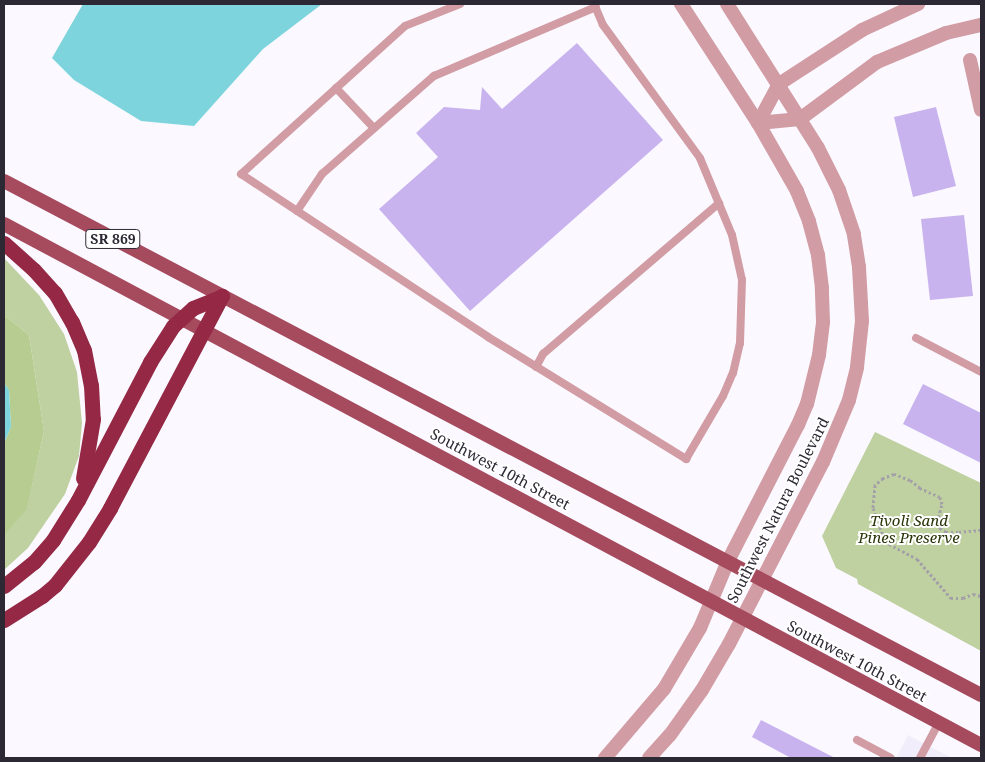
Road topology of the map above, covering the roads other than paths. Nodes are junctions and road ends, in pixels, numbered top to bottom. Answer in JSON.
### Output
{"nodes":[{"id":1,"x":460,"y":4,"type":"edge"},
{"id":2,"x":681,"y":4,"type":"edge"},
{"id":3,"x":727,"y":4,"type":"edge"},
{"id":4,"x":918,"y":4,"type":"edge"},
{"id":5,"x":595,"y":6,"type":"edge"},
{"id":6,"x":981,"y":25,"type":"edge"},
{"id":7,"x":970,"y":60,"type":"dead end"},
{"id":8,"x":779,"y":84,"type":"junction"},
{"id":9,"x":336,"y":88,"type":"junction"},
{"id":10,"x":981,"y":110,"type":"edge"},
{"id":11,"x":800,"y":119,"type":"junction"},
{"id":12,"x":758,"y":123,"type":"junction"},
{"id":13,"x":374,"y":128,"type":"junction"},
{"id":14,"x":4,"y":181,"type":"edge"},
{"id":15,"x":719,"y":203,"type":"junction"},
{"id":16,"x":297,"y":211,"type":"junction"},
{"id":17,"x":4,"y":224,"type":"edge"},
{"id":18,"x":4,"y":243,"type":"edge"},
{"id":19,"x":222,"y":296,"type":"junction"},
{"id":20,"x":180,"y":317,"type":"junction"},
{"id":21,"x":203,"y":331,"type":"junction"},
{"id":22,"x":916,"y":338,"type":"dead end"},
{"id":23,"x":536,"y":367,"type":"junction"},
{"id":24,"x":981,"y":372,"type":"edge"},
{"id":25,"x":78,"y":500,"type":"junction"},
{"id":26,"x":728,"y":561,"type":"junction"},
{"id":27,"x":762,"y":579,"type":"junction"},
{"id":28,"x":4,"y":586,"type":"edge"},
{"id":29,"x":711,"y":601,"type":"junction"},
{"id":30,"x":742,"y":618,"type":"junction"},
{"id":31,"x":4,"y":620,"type":"edge"},
{"id":32,"x":981,"y":695,"type":"edge"},
{"id":33,"x":939,"y":723,"type":"junction"},
{"id":34,"x":857,"y":740,"type":"dead end"},
{"id":35,"x":981,"y":745,"type":"edge"},
{"id":36,"x":605,"y":758,"type":"edge"},
{"id":37,"x":649,"y":758,"type":"edge"},
{"id":38,"x":891,"y":758,"type":"edge"},
{"id":39,"x":920,"y":758,"type":"edge"}],
"edges":[{"from":1,"to":9,"type":"lane"},
{"from":2,"to":12,"type":"street","name":"Southwest Natura Boulevard"},
{"from":3,"to":8,"type":"street","name":"Southwest Natura Boulevard"},
{"from":4,"to":8,"type":"street"},
{"from":5,"to":13,"type":"lane"},
{"from":5,"to":15,"type":"lane"},
{"from":6,"to":11,"type":"street"},
{"from":7,"to":10,"type":"street"},
{"from":8,"to":11,"type":"street","name":"Southwest Natura Boulevard"},
{"from":8,"to":12,"type":"street"},
{"from":9,"to":13,"type":"lane"},
{"from":9,"to":16,"type":"lane"},
{"from":11,"to":12,"type":"street"},
{"from":11,"to":27,"type":"street","name":"Southwest Natura Boulevard"},
{"from":12,"to":26,"type":"street","name":"Southwest Natura Boulevard"},
{"from":13,"to":16,"type":"lane"},
{"from":14,"to":19,"type":"main road","name":"Southwest 10th Street","number":"SR 869"},
{"from":15,"to":23,"type":"lane"},
{"from":15,"to":23,"type":"lane"},
{"from":16,"to":23,"type":"lane"},
{"from":17,"to":20,"type":"main road","name":"Southwest 10th Street","number":"SR 869"},
{"from":18,"to":25,"type":"highway"},
{"from":19,"to":20,"type":"highway"},
{"from":19,"to":21,"type":"highway"},
{"from":19,"to":26,"type":"main road","name":"Southwest 10th Street"},
{"from":20,"to":21,"type":"main road","name":"Southwest 10th Street","number":"SR 869"},
{"from":20,"to":25,"type":"highway"},
{"from":21,"to":29,"type":"main road","name":"Southwest 10th Street"},
{"from":21,"to":31,"type":"highway"},
{"from":22,"to":24,"type":"lane"},
{"from":25,"to":28,"type":"highway"},
{"from":26,"to":27,"type":"main road","name":"Southwest 10th Street"},
{"from":26,"to":29,"type":"street","name":"Southwest Natura Boulevard"},
{"from":27,"to":30,"type":"street","name":"Southwest Natura Boulevard"},
{"from":27,"to":32,"type":"main road","name":"Southwest 10th Street"},
{"from":29,"to":30,"type":"main road","name":"Southwest 10th Street"},
{"from":29,"to":36,"type":"street","name":"Southwest Natura Boulevard"},
{"from":30,"to":33,"type":"main road","name":"Southwest 10th Street"},
{"from":30,"to":37,"type":"street","name":"Southwest Natura Boulevard"},
{"from":33,"to":35,"type":"main road","name":"Southwest 10th Street"},
{"from":33,"to":39,"type":"lane"},
{"from":34,"to":38,"type":"lane"}]}
